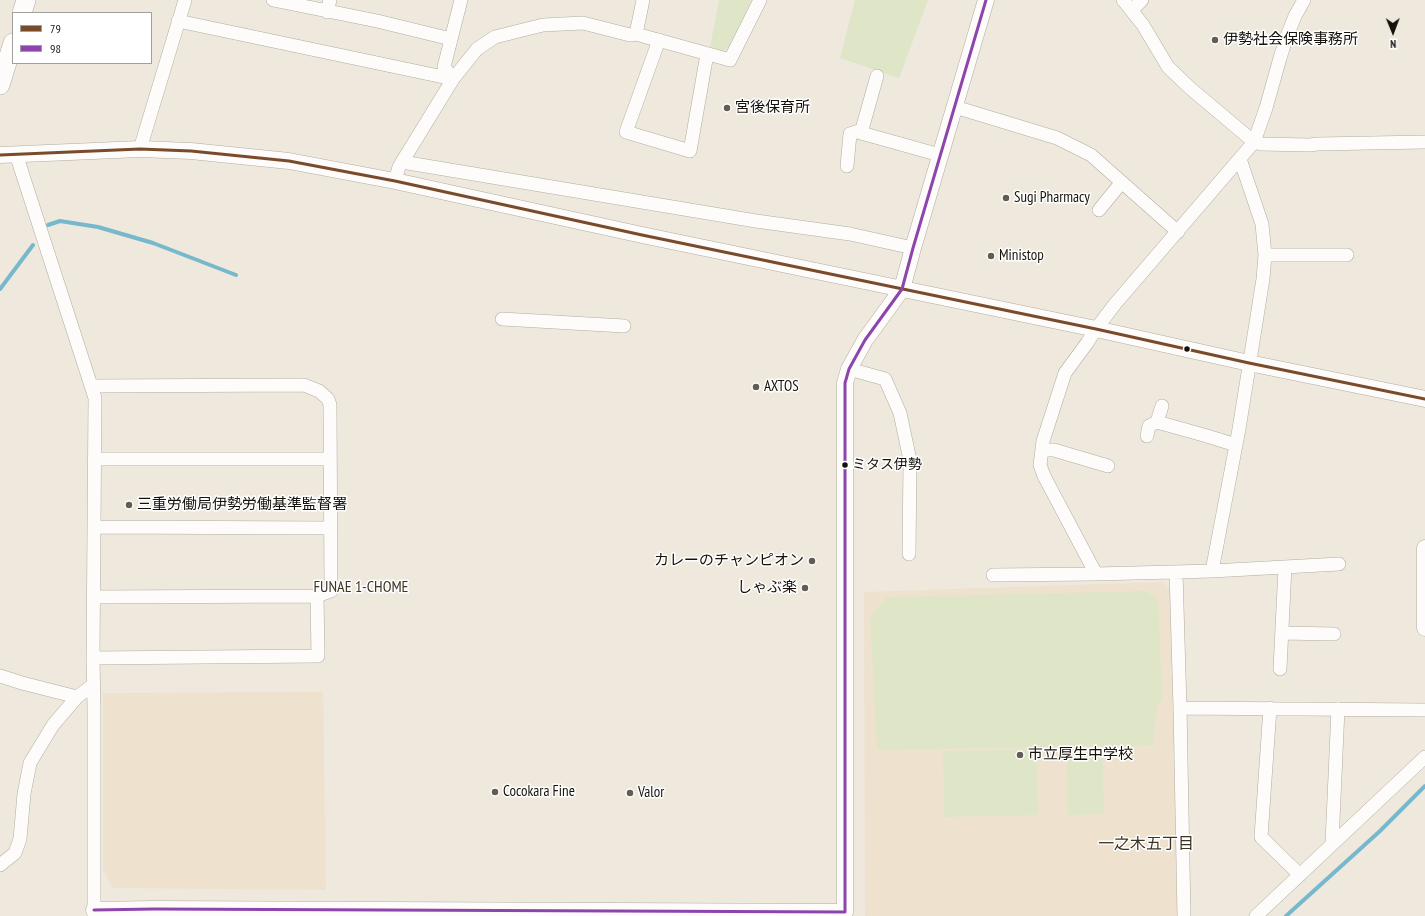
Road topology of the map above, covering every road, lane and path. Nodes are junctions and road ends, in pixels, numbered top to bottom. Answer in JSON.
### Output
{"nodes":[{"id":1,"x":26,"y":0,"type":"edge"},
{"id":2,"x":185,"y":0,"type":"edge"},
{"id":3,"x":273,"y":0,"type":"edge"},
{"id":4,"x":461,"y":0,"type":"edge"},
{"id":5,"x":643,"y":0,"type":"edge"},
{"id":6,"x":760,"y":0,"type":"edge"},
{"id":7,"x":986,"y":0,"type":"edge"},
{"id":8,"x":1123,"y":0,"type":"edge"},
{"id":9,"x":1142,"y":0,"type":"edge"},
{"id":10,"x":1304,"y":0,"type":"edge"},
{"id":11,"x":328,"y":6,"type":"edge"},
{"id":12,"x":1132,"y":10,"type":"junction"},
{"id":13,"x":22,"y":12,"type":"edge"},
{"id":14,"x":178,"y":21,"type":"junction"},
{"id":15,"x":636,"y":34,"type":"junction"},
{"id":16,"x":451,"y":39,"type":"junction"},
{"id":17,"x":659,"y":40,"type":"junction"},
{"id":18,"x":12,"y":46,"type":"edge"},
{"id":19,"x":707,"y":54,"type":"junction"},
{"id":20,"x":877,"y":76,"type":"dead end"},
{"id":21,"x":453,"y":79,"type":"junction"},
{"id":22,"x":0,"y":85,"type":"edge"},
{"id":23,"x":955,"y":107,"type":"junction"},
{"id":24,"x":862,"y":130,"type":"junction"},
{"id":25,"x":1254,"y":142,"type":"junction"},
{"id":26,"x":1425,"y":142,"type":"edge"},
{"id":27,"x":140,"y":149,"type":"junction"},
{"id":28,"x":16,"y":154,"type":"junction"},
{"id":29,"x":0,"y":155,"type":"edge"},
{"id":30,"x":940,"y":155,"type":"junction"},
{"id":31,"x":1240,"y":160,"type":"junction"},
{"id":32,"x":402,"y":162,"type":"junction"},
{"id":33,"x":847,"y":166,"type":"dead end"},
{"id":34,"x":395,"y":181,"type":"junction"},
{"id":35,"x":1121,"y":183,"type":"junction"},
{"id":36,"x":1099,"y":210,"type":"dead end"},
{"id":37,"x":1178,"y":232,"type":"junction"},
{"id":38,"x":913,"y":248,"type":"junction"},
{"id":39,"x":1265,"y":255,"type":"junction"},
{"id":40,"x":1348,"y":255,"type":"dead end"},
{"id":41,"x":902,"y":289,"type":"junction"},
{"id":42,"x":502,"y":319,"type":"dead end"},
{"id":43,"x":624,"y":326,"type":"dead end"},
{"id":44,"x":1096,"y":329,"type":"junction"},
{"id":45,"x":1249,"y":363,"type":"junction"},
{"id":46,"x":849,"y":369,"type":"junction"},
{"id":47,"x":92,"y":386,"type":"junction"},
{"id":48,"x":1425,"y":399,"type":"edge"},
{"id":49,"x":1162,"y":406,"type":"dead end"},
{"id":50,"x":1157,"y":422,"type":"junction"},
{"id":51,"x":1147,"y":436,"type":"dead end"},
{"id":52,"x":1236,"y":445,"type":"junction"},
{"id":53,"x":1042,"y":450,"type":"junction"},
{"id":54,"x":95,"y":459,"type":"junction"},
{"id":55,"x":330,"y":459,"type":"junction"},
{"id":56,"x":1108,"y":466,"type":"dead end"},
{"id":57,"x":95,"y":528,"type":"junction"},
{"id":58,"x":330,"y":528,"type":"junction"},
{"id":59,"x":1425,"y":548,"type":"edge"},
{"id":60,"x":909,"y":554,"type":"dead end"},
{"id":61,"x":1339,"y":564,"type":"dead end"},
{"id":62,"x":1285,"y":567,"type":"junction"},
{"id":63,"x":1212,"y":571,"type":"junction"},
{"id":64,"x":1176,"y":572,"type":"junction"},
{"id":65,"x":1096,"y":574,"type":"junction"},
{"id":66,"x":993,"y":575,"type":"dead end"},
{"id":67,"x":317,"y":596,"type":"junction"},
{"id":68,"x":94,"y":597,"type":"junction"},
{"id":69,"x":1425,"y":628,"type":"edge"},
{"id":70,"x":1282,"y":633,"type":"junction"},
{"id":71,"x":1334,"y":634,"type":"dead end"},
{"id":72,"x":93,"y":658,"type":"junction"},
{"id":73,"x":1280,"y":668,"type":"dead end"},
{"id":74,"x":0,"y":676,"type":"edge"},
{"id":75,"x":93,"y":685,"type":"junction"},
{"id":76,"x":77,"y":697,"type":"junction"},
{"id":77,"x":1180,"y":708,"type":"junction"},
{"id":78,"x":1270,"y":708,"type":"junction"},
{"id":79,"x":1338,"y":709,"type":"junction"},
{"id":80,"x":1425,"y":710,"type":"edge"},
{"id":81,"x":1425,"y":757,"type":"edge"},
{"id":82,"x":1332,"y":843,"type":"junction"},
{"id":83,"x":0,"y":865,"type":"edge"},
{"id":84,"x":1300,"y":875,"type":"junction"},
{"id":85,"x":94,"y":913,"type":"edge"},
{"id":86,"x":845,"y":914,"type":"edge"},
{"id":87,"x":1184,"y":916,"type":"edge"},
{"id":88,"x":1256,"y":916,"type":"edge"}],
"edges":[{"from":1,"to":13,"type":"main road"},
{"from":2,"to":14,"type":"street"},
{"from":3,"to":11,"type":"street"},
{"from":4,"to":16,"type":"street"},
{"from":5,"to":15,"type":"street"},
{"from":6,"to":19,"type":"street"},
{"from":7,"to":23,"type":"street"},
{"from":8,"to":12,"type":"street"},
{"from":9,"to":12,"type":"street"},
{"from":10,"to":25,"type":"street"},
{"from":11,"to":16,"type":"street"},
{"from":12,"to":25,"type":"street"},
{"from":14,"to":21,"type":"street"},
{"from":14,"to":27,"type":"street"},
{"from":15,"to":17,"type":"street"},
{"from":15,"to":21,"type":"street"},
{"from":16,"to":21,"type":"street"},
{"from":17,"to":19,"type":"street"},
{"from":17,"to":19,"type":"street"},
{"from":18,"to":22,"type":"main road"},
{"from":20,"to":24,"type":"street"},
{"from":21,"to":32,"type":"street"},
{"from":23,"to":30,"type":"street"},
{"from":23,"to":35,"type":"street"},
{"from":24,"to":30,"type":"street"},
{"from":24,"to":33,"type":"street"},
{"from":25,"to":26,"type":"street"},
{"from":25,"to":31,"type":"street"},
{"from":27,"to":28,"type":"street"},
{"from":27,"to":34,"type":"street"},
{"from":28,"to":29,"type":"street"},
{"from":28,"to":47,"type":"street"},
{"from":30,"to":38,"type":"street"},
{"from":31,"to":37,"type":"street"},
{"from":31,"to":39,"type":"street"},
{"from":32,"to":34,"type":"street"},
{"from":32,"to":38,"type":"street"},
{"from":34,"to":41,"type":"street"},
{"from":35,"to":36,"type":"street"},
{"from":35,"to":37,"type":"street"},
{"from":37,"to":44,"type":"street"},
{"from":38,"to":41,"type":"street"},
{"from":39,"to":40,"type":"street"},
{"from":39,"to":45,"type":"street"},
{"from":41,"to":44,"type":"street"},
{"from":41,"to":46,"type":"street"},
{"from":42,"to":43,"type":"street"},
{"from":44,"to":45,"type":"street"},
{"from":44,"to":53,"type":"street"},
{"from":45,"to":48,"type":"street"},
{"from":45,"to":52,"type":"street"},
{"from":46,"to":60,"type":"street"},
{"from":46,"to":86,"type":"street"},
{"from":47,"to":54,"type":"street"},
{"from":47,"to":55,"type":"street"},
{"from":49,"to":50,"type":"street"},
{"from":50,"to":51,"type":"street"},
{"from":50,"to":52,"type":"street"},
{"from":52,"to":63,"type":"street"},
{"from":53,"to":56,"type":"street"},
{"from":53,"to":65,"type":"street"},
{"from":54,"to":55,"type":"street"},
{"from":54,"to":57,"type":"street"},
{"from":55,"to":58,"type":"street"},
{"from":57,"to":58,"type":"street"},
{"from":57,"to":68,"type":"street"},
{"from":58,"to":67,"type":"street"},
{"from":59,"to":69,"type":"street"},
{"from":61,"to":62,"type":"street"},
{"from":62,"to":63,"type":"street"},
{"from":62,"to":70,"type":"street"},
{"from":63,"to":64,"type":"street"},
{"from":64,"to":65,"type":"street"},
{"from":64,"to":77,"type":"street"},
{"from":65,"to":66,"type":"street"},
{"from":67,"to":68,"type":"street"},
{"from":67,"to":72,"type":"street"},
{"from":68,"to":72,"type":"street"},
{"from":70,"to":71,"type":"street"},
{"from":70,"to":73,"type":"street"},
{"from":72,"to":75,"type":"street"},
{"from":74,"to":76,"type":"street"},
{"from":75,"to":76,"type":"street"},
{"from":75,"to":85,"type":"street"},
{"from":76,"to":83,"type":"street"},
{"from":77,"to":78,"type":"street"},
{"from":77,"to":87,"type":"street"},
{"from":78,"to":79,"type":"street"},
{"from":78,"to":84,"type":"street"},
{"from":79,"to":80,"type":"street"},
{"from":79,"to":82,"type":"street"},
{"from":81,"to":82,"type":"street"},
{"from":82,"to":84,"type":"street"},
{"from":84,"to":88,"type":"street"},
{"from":85,"to":86,"type":"street"}]}
